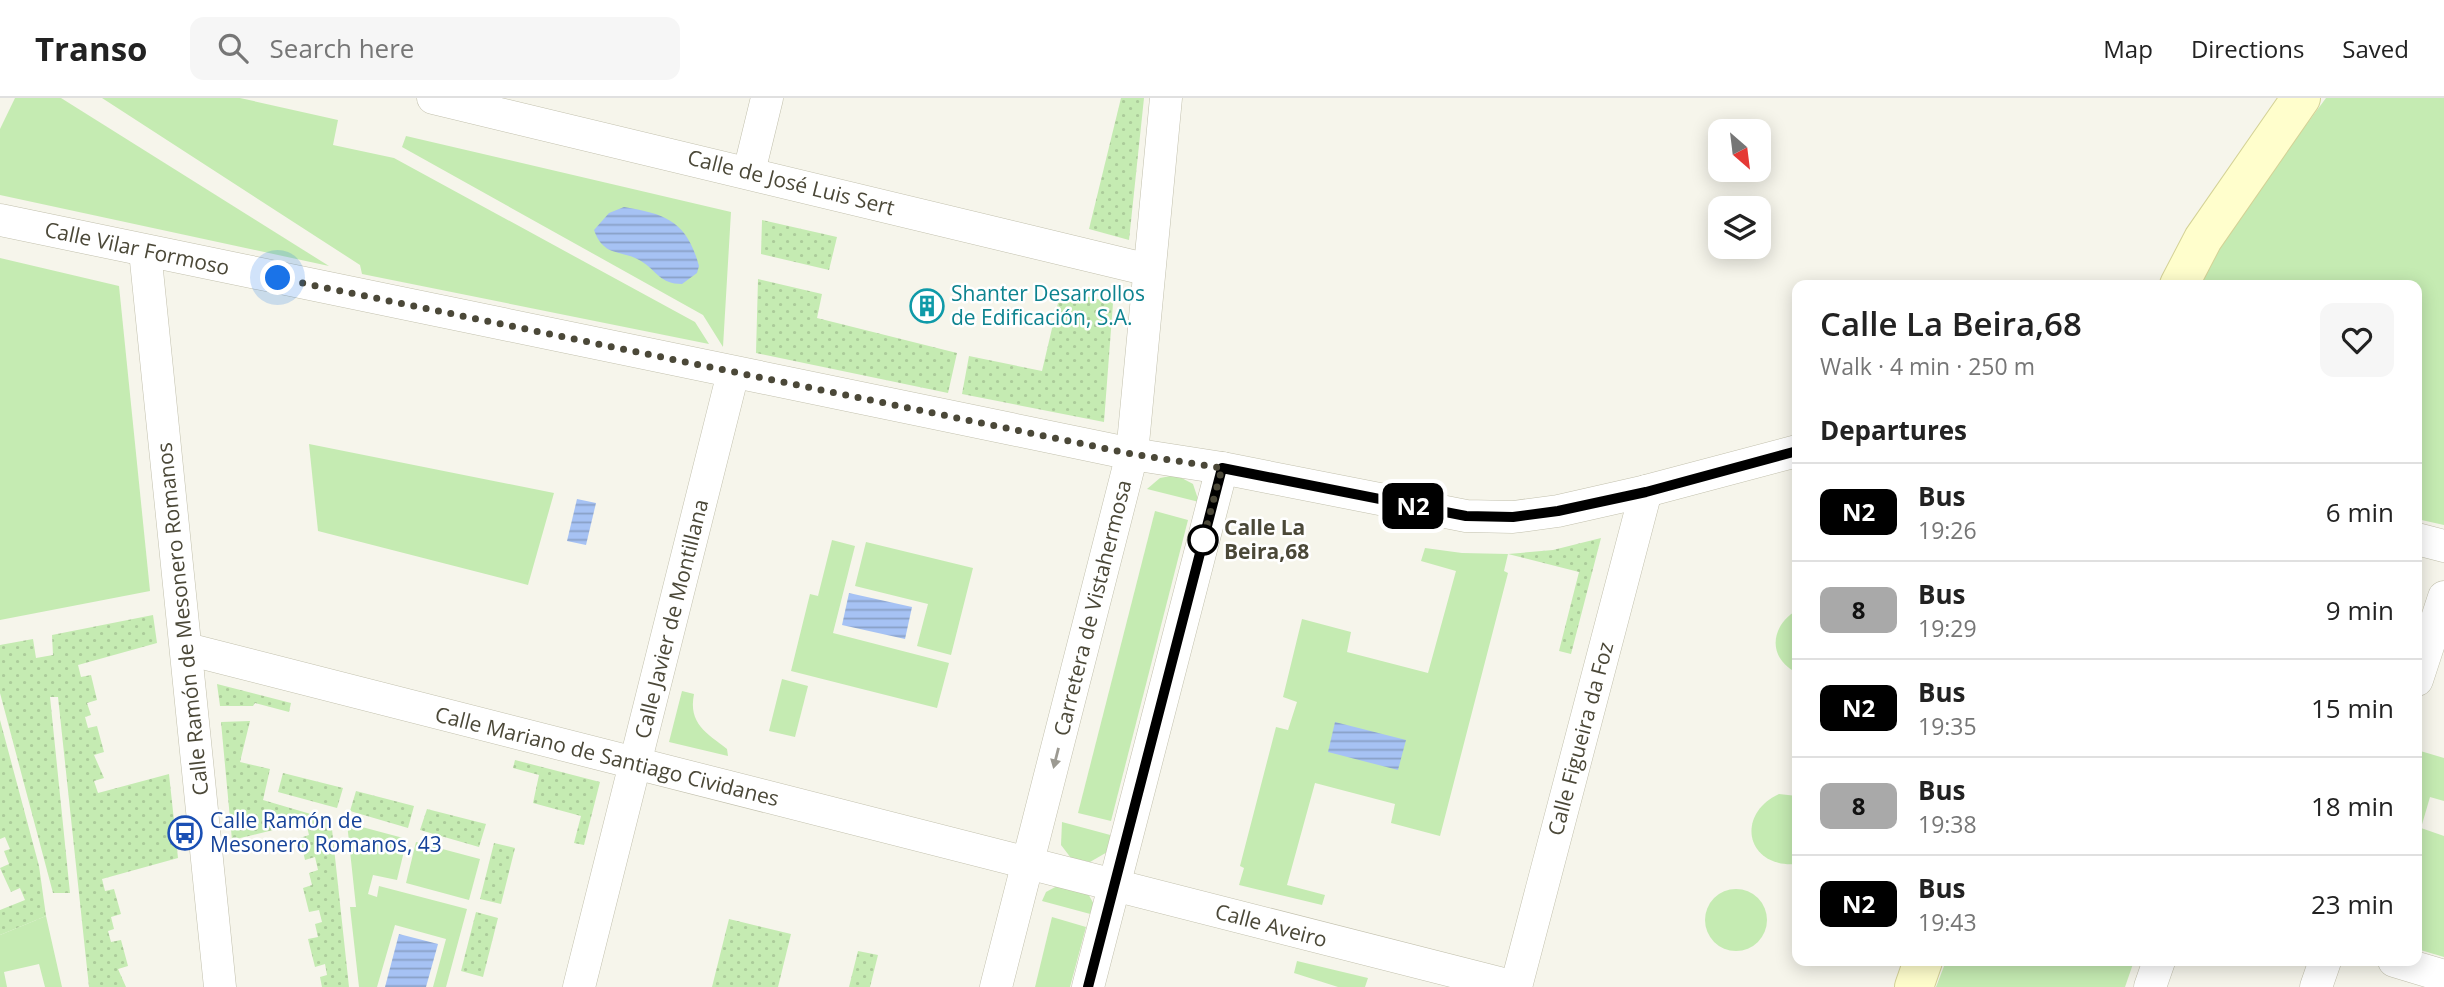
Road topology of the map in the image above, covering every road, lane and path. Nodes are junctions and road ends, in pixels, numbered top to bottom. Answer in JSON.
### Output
{"nodes":[{"id":1,"x":433,"y":98,"type":"edge"},
{"id":2,"x":766,"y":98,"type":"edge"},
{"id":3,"x":1166,"y":98,"type":"edge"},
{"id":4,"x":2301,"y":98,"type":"edge"},
{"id":5,"x":749,"y":173,"type":"junction"},
{"id":6,"x":0,"y":220,"type":"edge"},
{"id":7,"x":145,"y":250,"type":"junction"},
{"id":8,"x":1149,"y":270,"type":"junction"},
{"id":9,"x":2182,"y":280,"type":"edge"},
{"id":10,"x":733,"y":373,"type":"junction"},
{"id":11,"x":1792,"y":452,"type":"edge"},
{"id":12,"x":1132,"y":454,"type":"junction"},
{"id":13,"x":1222,"y":468,"type":"junction"},
{"id":14,"x":1646,"y":492,"type":"junction"},
{"id":15,"x":2422,"y":540,"type":"edge"},
{"id":16,"x":2444,"y":546,"type":"edge"},
{"id":17,"x":2444,"y":597,"type":"edge"},
{"id":18,"x":187,"y":649,"type":"junction"},
{"id":19,"x":2422,"y":665,"type":"edge"},
{"id":20,"x":635,"y":765,"type":"junction"},
{"id":21,"x":1028,"y":862,"type":"junction"},
{"id":22,"x":1114,"y":883,"type":"junction"},
{"id":23,"x":1921,"y":966,"type":"edge"},
{"id":24,"x":2158,"y":966,"type":"edge"},
{"id":25,"x":2323,"y":966,"type":"edge"},
{"id":26,"x":2411,"y":966,"type":"edge"},
{"id":27,"x":2444,"y":976,"type":"edge"},
{"id":28,"x":220,"y":987,"type":"edge"},
{"id":29,"x":579,"y":987,"type":"edge"},
{"id":30,"x":996,"y":987,"type":"edge"},
{"id":31,"x":1088,"y":987,"type":"edge"},
{"id":32,"x":1515,"y":987,"type":"edge"},
{"id":33,"x":1914,"y":987,"type":"edge"},
{"id":34,"x":2150,"y":987,"type":"edge"},
{"id":35,"x":2316,"y":987,"type":"edge"}],
"edges":[{"from":1,"to":5,"type":"street","name":"Calle de José Luis Sert"},
{"from":2,"to":5,"type":"street"},
{"from":3,"to":8,"type":"street","name":"Carretera de Vistahermosa"},
{"from":4,"to":9,"type":"street"},
{"from":5,"to":8,"type":"street","name":"Calle de José Luis Sert"},
{"from":6,"to":7,"type":"street","name":"Calle Vilar Formoso"},
{"from":7,"to":10,"type":"street","name":"Calle Vilar Formoso"},
{"from":7,"to":18,"type":"street","name":"Calle Ramón de Mesonero Romanos"},
{"from":8,"to":12,"type":"street","name":"Carretera de Vistahermosa"},
{"from":10,"to":12,"type":"street","name":"Calle Vilar Formoso"},
{"from":10,"to":20,"type":"street","name":"Calle Javier de Montillana"},
{"from":11,"to":14,"type":"street","name":"Calle Vilar Formoso"},
{"from":12,"to":13,"type":"street","name":"Calle Vilar Formoso"},
{"from":12,"to":21,"type":"street","name":"Carretera de Vistahermosa","one_way":true},
{"from":13,"to":14,"type":"street","name":"Calle Vilar Formoso"},
{"from":13,"to":22,"type":"street"},
{"from":14,"to":32,"type":"street","name":"Calle Figueira da Foz"},
{"from":15,"to":16,"type":"street"},
{"from":17,"to":19,"type":"street"},
{"from":18,"to":20,"type":"street","name":"Calle Mariano de Santiago Cividanes"},
{"from":18,"to":28,"type":"street","name":"Calle Ramón de Mesonero Romanos"},
{"from":20,"to":21,"type":"street","name":"Calle Mariano de Santiago Cividanes"},
{"from":20,"to":29,"type":"street","name":"Calle Javier de Montillana"},
{"from":21,"to":22,"type":"street","name":"Calle Aveiro"},
{"from":21,"to":30,"type":"street","name":"Carretera de Vistahermosa"},
{"from":22,"to":31,"type":"street"},
{"from":22,"to":32,"type":"street","name":"Calle Aveiro"},
{"from":23,"to":33,"type":"street"},
{"from":24,"to":34,"type":"street"},
{"from":25,"to":35,"type":"street"},
{"from":26,"to":27,"type":"street"}]}
